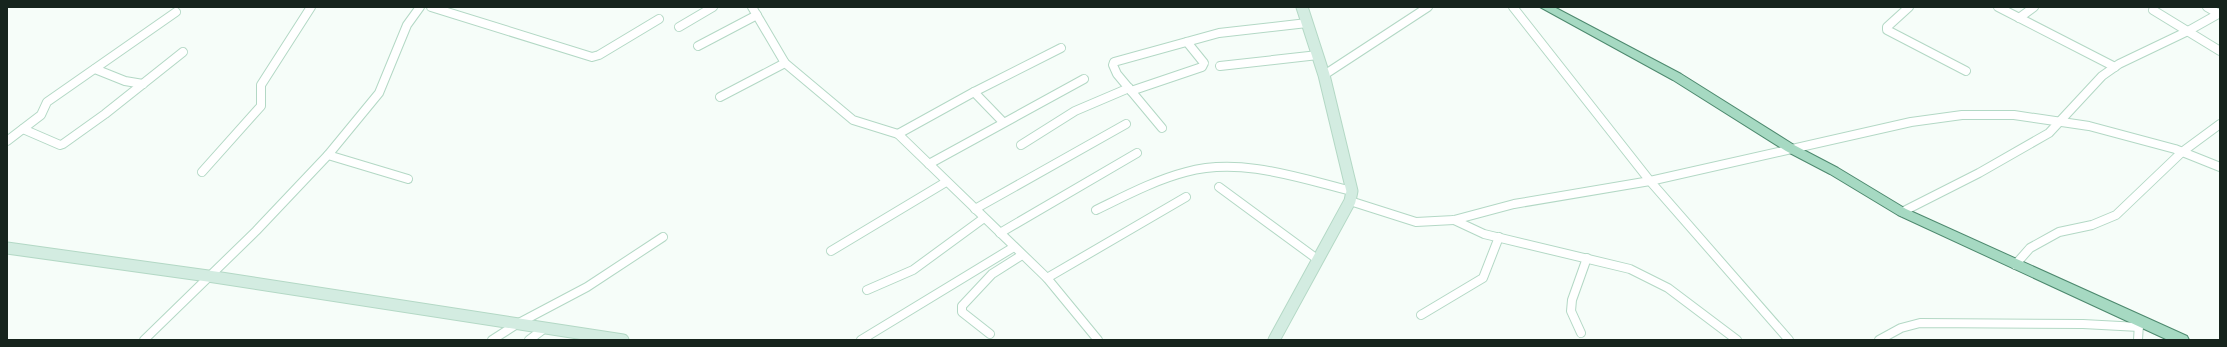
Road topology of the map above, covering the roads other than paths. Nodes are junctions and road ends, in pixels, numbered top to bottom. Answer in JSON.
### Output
{"nodes":[{"id":1,"x":311,"y":7,"type":"edge"},
{"id":2,"x":420,"y":7,"type":"edge"},
{"id":3,"x":430,"y":7,"type":"edge"},
{"id":4,"x":713,"y":7,"type":"edge"},
{"id":5,"x":1302,"y":7,"type":"edge"},
{"id":6,"x":1428,"y":7,"type":"edge"},
{"id":7,"x":1513,"y":7,"type":"edge"},
{"id":8,"x":1545,"y":7,"type":"edge"},
{"id":9,"x":1909,"y":7,"type":"edge"},
{"id":10,"x":1998,"y":7,"type":"edge"},
{"id":11,"x":2034,"y":7,"type":"edge"},
{"id":12,"x":2207,"y":7,"type":"edge"},
{"id":13,"x":756,"y":10,"type":"edge"},
{"id":14,"x":2153,"y":10,"type":"dead end"},
{"id":15,"x":176,"y":12,"type":"dead end"},
{"id":16,"x":2219,"y":15,"type":"edge"},
{"id":17,"x":660,"y":18,"type":"dead end"},
{"id":18,"x":2020,"y":18,"type":"junction"},
{"id":19,"x":1307,"y":23,"type":"junction"},
{"id":20,"x":679,"y":27,"type":"dead end"},
{"id":21,"x":2188,"y":32,"type":"junction"},
{"id":22,"x":1187,"y":42,"type":"junction"},
{"id":23,"x":698,"y":46,"type":"dead end"},
{"id":24,"x":1061,"y":48,"type":"dead end"},
{"id":25,"x":2220,"y":51,"type":"edge"},
{"id":26,"x":183,"y":52,"type":"dead end"},
{"id":27,"x":1318,"y":55,"type":"junction"},
{"id":28,"x":785,"y":63,"type":"junction"},
{"id":29,"x":1220,"y":66,"type":"dead end"},
{"id":30,"x":2115,"y":67,"type":"junction"},
{"id":31,"x":95,"y":69,"type":"junction"},
{"id":32,"x":1966,"y":71,"type":"dead end"},
{"id":33,"x":1324,"y":75,"type":"junction"},
{"id":34,"x":1084,"y":79,"type":"dead end"},
{"id":35,"x":143,"y":84,"type":"junction"},
{"id":36,"x":1130,"y":89,"type":"junction"},
{"id":37,"x":974,"y":92,"type":"junction"},
{"id":38,"x":720,"y":97,"type":"dead end"},
{"id":39,"x":1003,"y":122,"type":"junction"},
{"id":40,"x":2060,"y":122,"type":"junction"},
{"id":41,"x":1126,"y":124,"type":"dead end"},
{"id":42,"x":2220,"y":124,"type":"edge"},
{"id":43,"x":1162,"y":128,"type":"dead end"},
{"id":44,"x":22,"y":129,"type":"junction"},
{"id":45,"x":898,"y":134,"type":"junction"},
{"id":46,"x":7,"y":141,"type":"edge"},
{"id":47,"x":1021,"y":144,"type":"dead end"},
{"id":48,"x":1790,"y":148,"type":"junction"},
{"id":49,"x":2182,"y":152,"type":"junction"},
{"id":50,"x":1138,"y":153,"type":"dead end"},
{"id":51,"x":328,"y":155,"type":"junction"},
{"id":52,"x":929,"y":164,"type":"junction"},
{"id":53,"x":2220,"y":167,"type":"edge"},
{"id":54,"x":202,"y":172,"type":"dead end"},
{"id":55,"x":408,"y":179,"type":"dead end"},
{"id":56,"x":1650,"y":181,"type":"junction"},
{"id":57,"x":946,"y":182,"type":"junction"},
{"id":58,"x":1218,"y":187,"type":"dead end"},
{"id":59,"x":1351,"y":196,"type":"junction"},
{"id":60,"x":1186,"y":197,"type":"dead end"},
{"id":61,"x":975,"y":209,"type":"junction"},
{"id":62,"x":1096,"y":210,"type":"dead end"},
{"id":63,"x":1902,"y":212,"type":"junction"},
{"id":64,"x":984,"y":218,"type":"junction"},
{"id":65,"x":1454,"y":220,"type":"junction"},
{"id":66,"x":1000,"y":233,"type":"junction"},
{"id":67,"x":663,"y":237,"type":"dead end"},
{"id":68,"x":1499,"y":237,"type":"junction"},
{"id":69,"x":7,"y":248,"type":"edge"},
{"id":70,"x":1014,"y":248,"type":"junction"},
{"id":71,"x":831,"y":252,"type":"dead end"},
{"id":72,"x":1022,"y":255,"type":"junction"},
{"id":73,"x":1586,"y":258,"type":"junction"},
{"id":74,"x":1317,"y":259,"type":"junction"},
{"id":75,"x":2014,"y":265,"type":"junction"},
{"id":76,"x":208,"y":276,"type":"junction"},
{"id":77,"x":1047,"y":278,"type":"junction"},
{"id":78,"x":868,"y":290,"type":"dead end"},
{"id":79,"x":1421,"y":315,"type":"dead end"},
{"id":80,"x":2139,"y":323,"type":"junction"},
{"id":81,"x":518,"y":324,"type":"junction"},
{"id":82,"x":544,"y":328,"type":"junction"},
{"id":83,"x":990,"y":334,"type":"dead end"},
{"id":84,"x":1581,"y":334,"type":"dead end"},
{"id":85,"x":144,"y":340,"type":"edge"},
{"id":86,"x":492,"y":340,"type":"edge"},
{"id":87,"x":529,"y":340,"type":"edge"},
{"id":88,"x":623,"y":340,"type":"edge"},
{"id":89,"x":861,"y":340,"type":"edge"},
{"id":90,"x":1098,"y":340,"type":"edge"},
{"id":91,"x":1274,"y":340,"type":"edge"},
{"id":92,"x":1738,"y":340,"type":"edge"},
{"id":93,"x":1789,"y":340,"type":"edge"},
{"id":94,"x":1880,"y":340,"type":"edge"},
{"id":95,"x":2138,"y":340,"type":"edge"},
{"id":96,"x":2182,"y":340,"type":"edge"}],
"edges":[{"from":1,"to":54,"type":"street"},
{"from":2,"to":51,"type":"street"},
{"from":3,"to":17,"type":"street"},
{"from":4,"to":20,"type":"street"},
{"from":5,"to":19,"type":"street"},
{"from":6,"to":33,"type":"street"},
{"from":7,"to":56,"type":"street"},
{"from":8,"to":48,"type":"main road"},
{"from":9,"to":32,"type":"street"},
{"from":10,"to":18,"type":"street"},
{"from":11,"to":18,"type":"street"},
{"from":12,"to":16,"type":"street"},
{"from":13,"to":23,"type":"street"},
{"from":13,"to":28,"type":"street"},
{"from":14,"to":21,"type":"street"},
{"from":15,"to":31,"type":"street"},
{"from":16,"to":21,"type":"street"},
{"from":18,"to":30,"type":"street"},
{"from":19,"to":22,"type":"street"},
{"from":19,"to":27,"type":"street"},
{"from":21,"to":25,"type":"street"},
{"from":21,"to":30,"type":"street"},
{"from":22,"to":36,"type":"street"},
{"from":22,"to":36,"type":"street"},
{"from":24,"to":37,"type":"street"},
{"from":26,"to":35,"type":"street"},
{"from":27,"to":29,"type":"street"},
{"from":27,"to":33,"type":"street"},
{"from":28,"to":38,"type":"street"},
{"from":28,"to":45,"type":"street"},
{"from":30,"to":40,"type":"street"},
{"from":31,"to":35,"type":"street"},
{"from":31,"to":44,"type":"street"},
{"from":33,"to":59,"type":"street"},
{"from":34,"to":39,"type":"street"},
{"from":35,"to":44,"type":"street"},
{"from":36,"to":43,"type":"street"},
{"from":36,"to":47,"type":"street"},
{"from":37,"to":39,"type":"street"},
{"from":37,"to":45,"type":"street"},
{"from":39,"to":52,"type":"street"},
{"from":40,"to":48,"type":"street"},
{"from":40,"to":49,"type":"street"},
{"from":40,"to":63,"type":"street"},
{"from":41,"to":61,"type":"street"},
{"from":42,"to":49,"type":"street"},
{"from":44,"to":46,"type":"street"},
{"from":45,"to":52,"type":"street"},
{"from":48,"to":56,"type":"street"},
{"from":48,"to":63,"type":"main road"},
{"from":49,"to":53,"type":"street"},
{"from":49,"to":75,"type":"street"},
{"from":50,"to":66,"type":"street"},
{"from":51,"to":55,"type":"street"},
{"from":51,"to":76,"type":"street"},
{"from":52,"to":57,"type":"street"},
{"from":56,"to":65,"type":"street"},
{"from":56,"to":93,"type":"street"},
{"from":57,"to":61,"type":"street"},
{"from":57,"to":71,"type":"street"},
{"from":58,"to":74,"type":"street"},
{"from":59,"to":62,"type":"street"},
{"from":59,"to":65,"type":"street"},
{"from":59,"to":74,"type":"street"},
{"from":60,"to":77,"type":"street"},
{"from":61,"to":64,"type":"street"},
{"from":63,"to":75,"type":"main road"},
{"from":64,"to":66,"type":"street"},
{"from":64,"to":78,"type":"street"},
{"from":65,"to":68,"type":"street"},
{"from":66,"to":70,"type":"street"},
{"from":67,"to":81,"type":"street"},
{"from":68,"to":73,"type":"street"},
{"from":68,"to":79,"type":"street"},
{"from":69,"to":76,"type":"street"},
{"from":70,"to":72,"type":"street"},
{"from":70,"to":89,"type":"street"},
{"from":72,"to":77,"type":"street"},
{"from":72,"to":83,"type":"street"},
{"from":73,"to":84,"type":"street"},
{"from":73,"to":92,"type":"street"},
{"from":74,"to":91,"type":"street"},
{"from":75,"to":80,"type":"main road"},
{"from":76,"to":81,"type":"street"},
{"from":76,"to":85,"type":"street"},
{"from":77,"to":90,"type":"street"},
{"from":80,"to":94,"type":"street"},
{"from":80,"to":95,"type":"street"},
{"from":80,"to":96,"type":"main road"},
{"from":81,"to":82,"type":"street"},
{"from":81,"to":86,"type":"street"},
{"from":82,"to":87,"type":"street"},
{"from":82,"to":88,"type":"street"}]}
